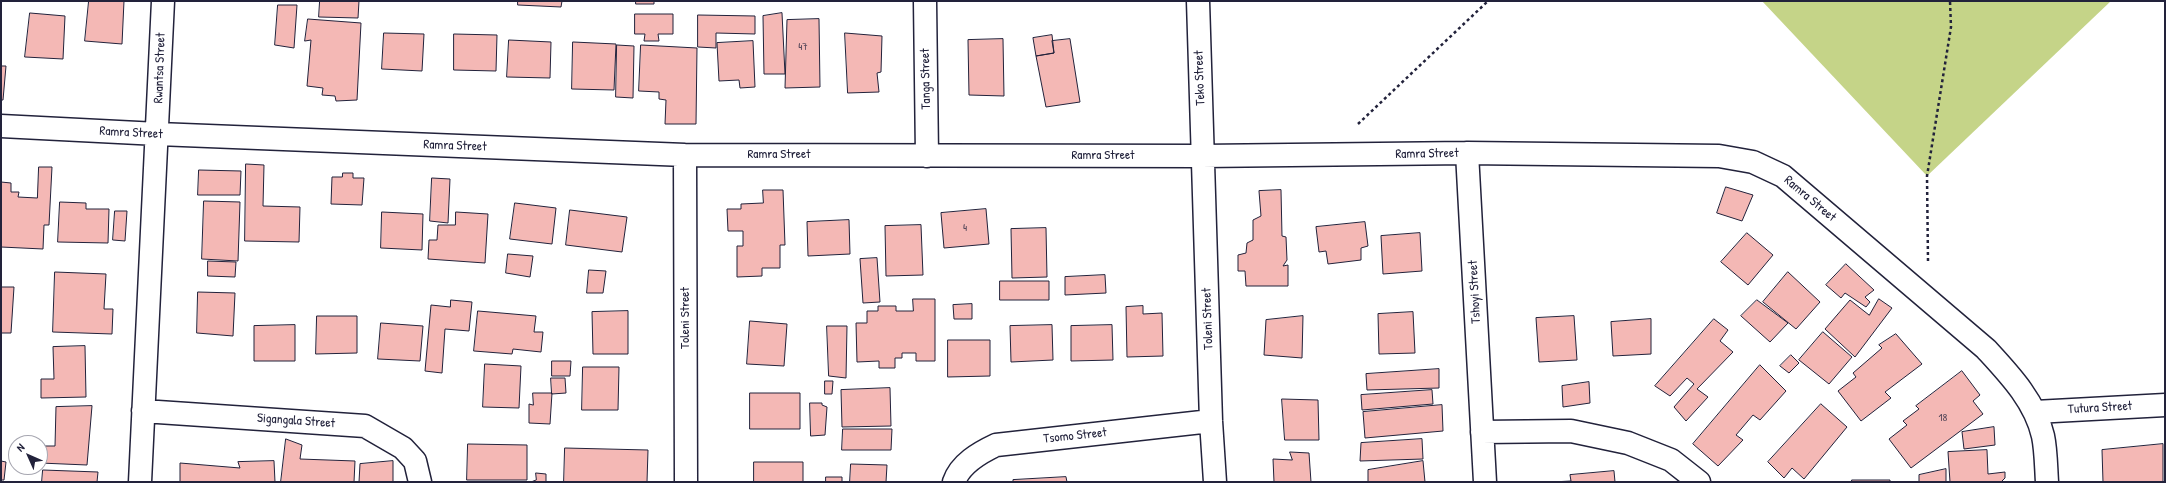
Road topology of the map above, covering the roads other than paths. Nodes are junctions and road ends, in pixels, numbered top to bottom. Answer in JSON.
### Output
{"nodes":[{"id":1,"x":163,"y":1,"type":"edge"},
{"id":2,"x":924,"y":1,"type":"edge"},
{"id":3,"x":1198,"y":1,"type":"edge"},
{"id":4,"x":1,"y":126,"type":"edge"},
{"id":5,"x":158,"y":134,"type":"junction"},
{"id":6,"x":1467,"y":153,"type":"junction"},
{"id":7,"x":685,"y":155,"type":"junction"},
{"id":8,"x":928,"y":156,"type":"junction"},
{"id":9,"x":1202,"y":156,"type":"junction"},
{"id":10,"x":2165,"y":404,"type":"edge"},
{"id":11,"x":143,"y":412,"type":"junction"},
{"id":12,"x":2035,"y":412,"type":"junction"},
{"id":13,"x":1211,"y":421,"type":"junction"},
{"id":14,"x":1482,"y":432,"type":"junction"},
{"id":15,"x":140,"y":482,"type":"edge"},
{"id":16,"x":420,"y":482,"type":"edge"},
{"id":17,"x":686,"y":482,"type":"edge"},
{"id":18,"x":954,"y":482,"type":"edge"},
{"id":19,"x":1215,"y":482,"type":"edge"},
{"id":20,"x":1485,"y":482,"type":"edge"},
{"id":21,"x":1699,"y":482,"type":"edge"},
{"id":22,"x":2047,"y":482,"type":"edge"}],
"edges":[{"from":1,"to":5,"type":"street","name":"Rwantsa Street"},
{"from":2,"to":8,"type":"street","name":"Tanga Street"},
{"from":3,"to":9,"type":"street","name":"Teko Street"},
{"from":4,"to":5,"type":"street","name":"Ramra Street"},
{"from":5,"to":7,"type":"street","name":"Ramra Street"},
{"from":5,"to":11,"type":"street"},
{"from":6,"to":9,"type":"street","name":"Ramra Street"},
{"from":6,"to":12,"type":"street","name":"Ramra Street"},
{"from":6,"to":14,"type":"street","name":"Tshoyi Street"},
{"from":7,"to":8,"type":"street","name":"Ramra Street"},
{"from":7,"to":17,"type":"street","name":"Toleni Street"},
{"from":8,"to":9,"type":"street","name":"Ramra Street"},
{"from":9,"to":13,"type":"street","name":"Toleni Street"},
{"from":10,"to":12,"type":"street","name":"Tutura Street"},
{"from":11,"to":15,"type":"street"},
{"from":11,"to":16,"type":"street","name":"Sigangala Street"},
{"from":12,"to":22,"type":"street","name":"Ramra Street"},
{"from":13,"to":18,"type":"street","name":"Tsomo Street"},
{"from":13,"to":19,"type":"street","name":"Toleni Street"},
{"from":14,"to":20,"type":"street","name":"Tshoyi Street"},
{"from":14,"to":21,"type":"street"}]}
